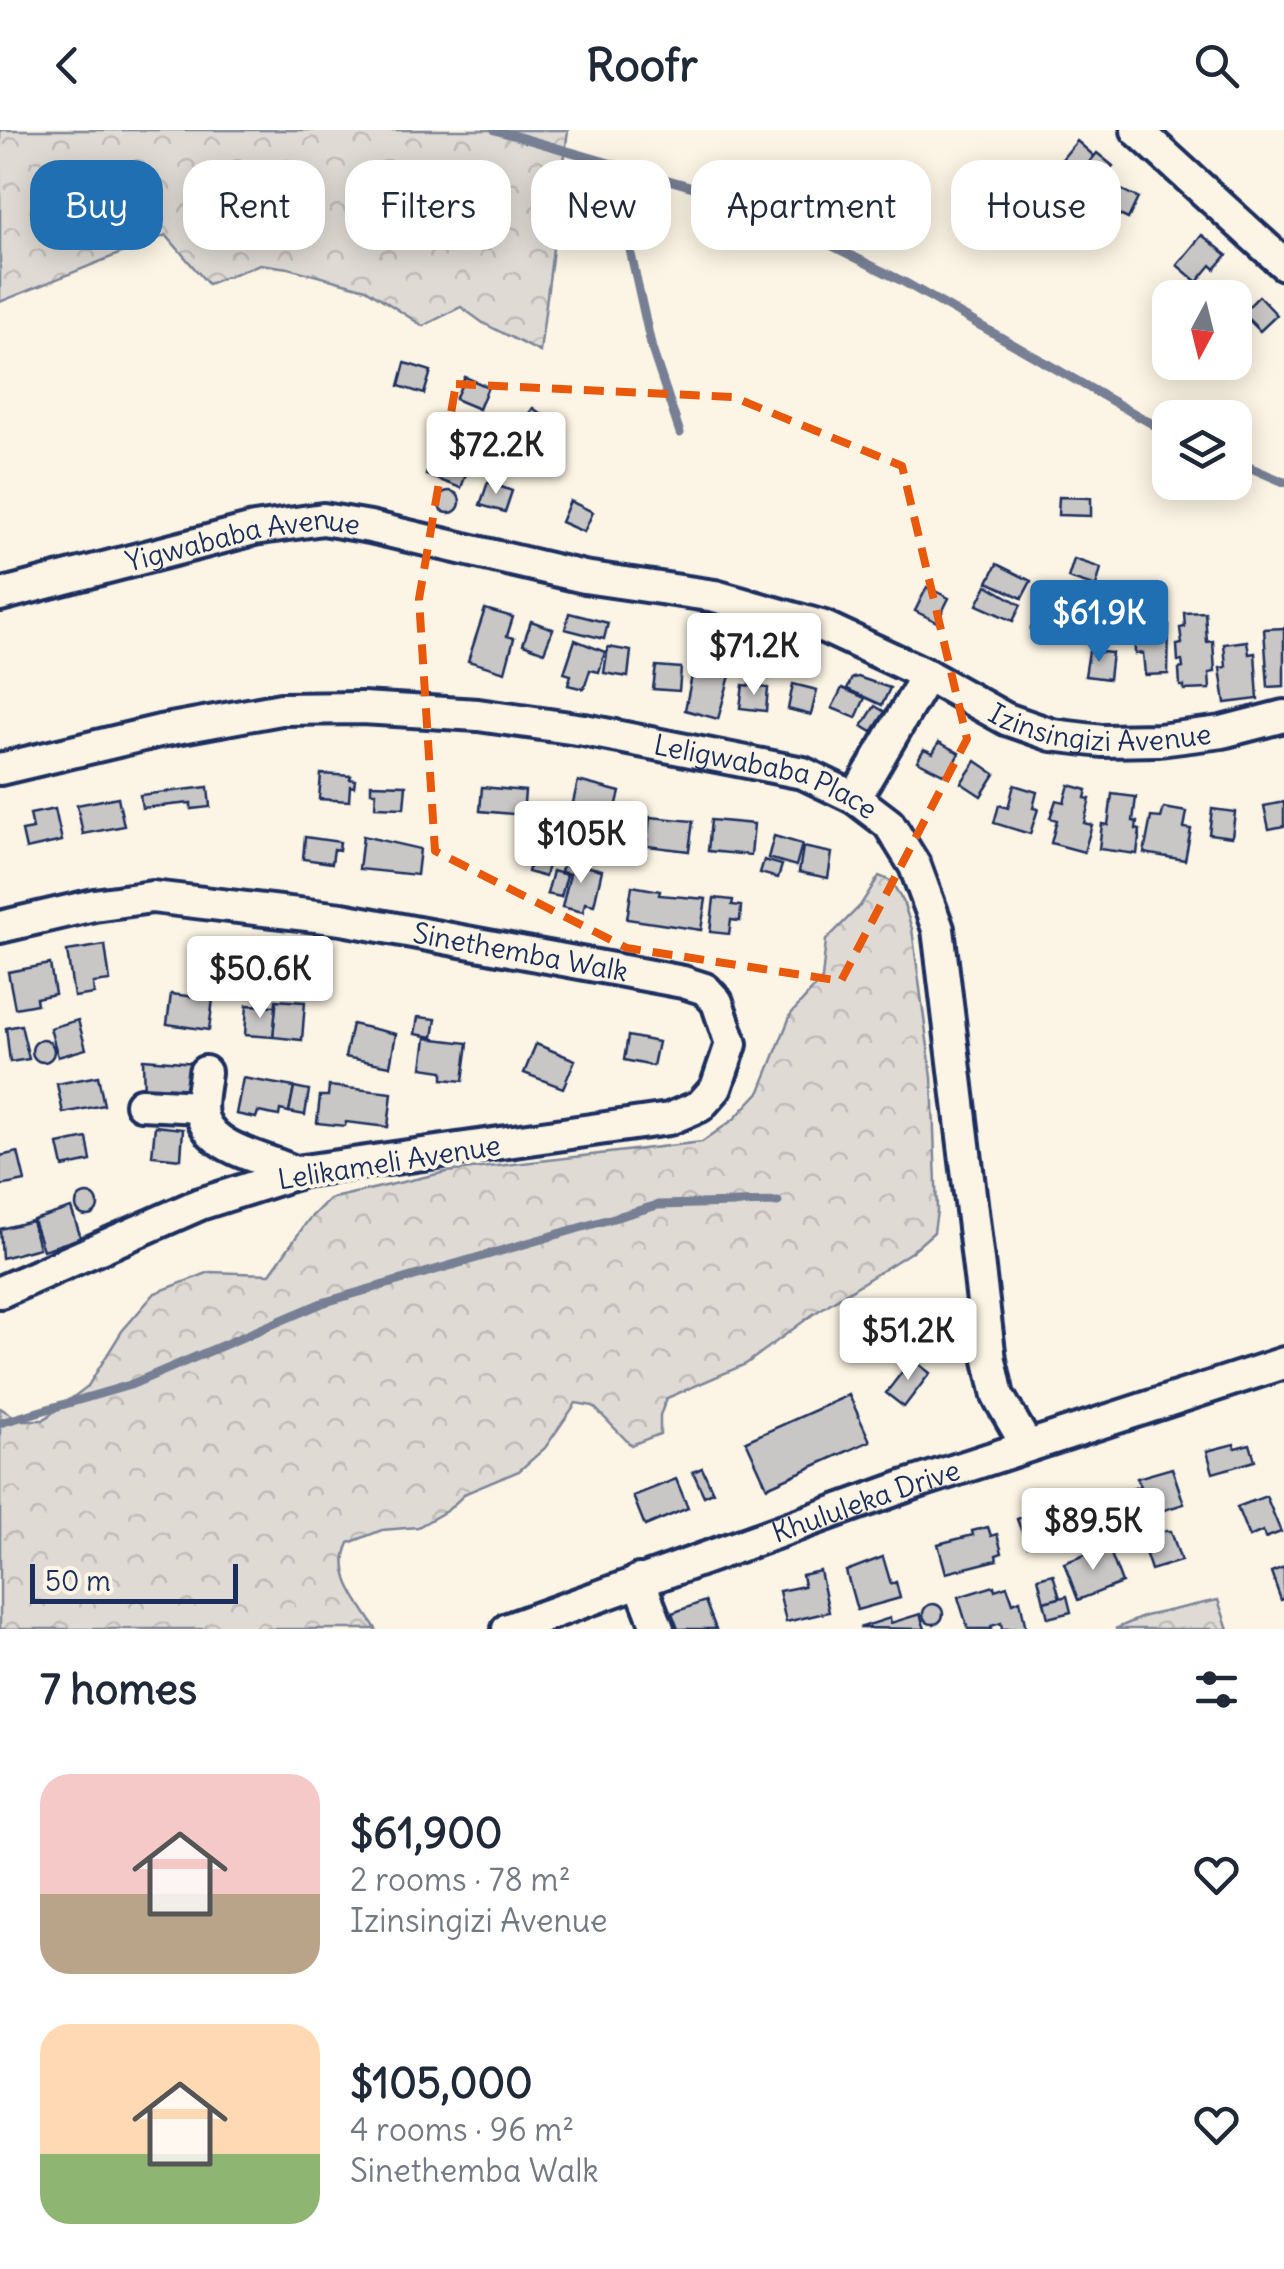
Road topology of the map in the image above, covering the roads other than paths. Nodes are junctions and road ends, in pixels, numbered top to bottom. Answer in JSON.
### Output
{"nodes":[{"id":1,"x":1137,"y":130,"type":"edge"},
{"id":2,"x":1284,"y":264,"type":"edge"},
{"id":3,"x":0,"y":595,"type":"edge"},
{"id":4,"x":927,"y":674,"type":"junction"},
{"id":5,"x":1284,"y":716,"type":"edge"},
{"id":6,"x":0,"y":769,"type":"edge"},
{"id":7,"x":855,"y":798,"type":"junction"},
{"id":8,"x":0,"y":927,"type":"edge"},
{"id":9,"x":725,"y":1020,"type":"joint"},
{"id":10,"x":205,"y":1072,"type":"dead end"},
{"id":11,"x":141,"y":1104,"type":"dead end"},
{"id":12,"x":201,"y":1107,"type":"junction"},
{"id":13,"x":296,"y":1173,"type":"junction"},
{"id":14,"x":0,"y":1292,"type":"edge"},
{"id":15,"x":1284,"y":1364,"type":"edge"},
{"id":16,"x":1027,"y":1446,"type":"junction"},
{"id":17,"x":640,"y":1580,"type":"junction"},
{"id":18,"x":508,"y":1629,"type":"edge"},
{"id":19,"x":658,"y":1629,"type":"edge"}],
"edges":[{"from":1,"to":2,"type":"street"},
{"from":3,"to":4,"type":"street","name":"Yigwababa Avenue"},
{"from":4,"to":5,"type":"street","name":"Izinsingizi Avenue"},
{"from":4,"to":7,"type":"street"},
{"from":6,"to":7,"type":"street","name":"Leligwababa Place"},
{"from":7,"to":16,"type":"street","name":"Leligwababa Place"},
{"from":8,"to":9,"type":"street","name":"Sinethemba Walk"},
{"from":9,"to":13,"type":"street","name":"Lelikameli Avenue"},
{"from":10,"to":12,"type":"street"},
{"from":11,"to":12,"type":"street"},
{"from":12,"to":13,"type":"street"},
{"from":13,"to":14,"type":"street","name":"Lelikameli Avenue"},
{"from":15,"to":16,"type":"street","name":"Khululeka Drive"},
{"from":16,"to":17,"type":"street","name":"Khululeka Drive"},
{"from":17,"to":18,"type":"street","name":"Khululeka Drive"},
{"from":17,"to":19,"type":"street"}]}
